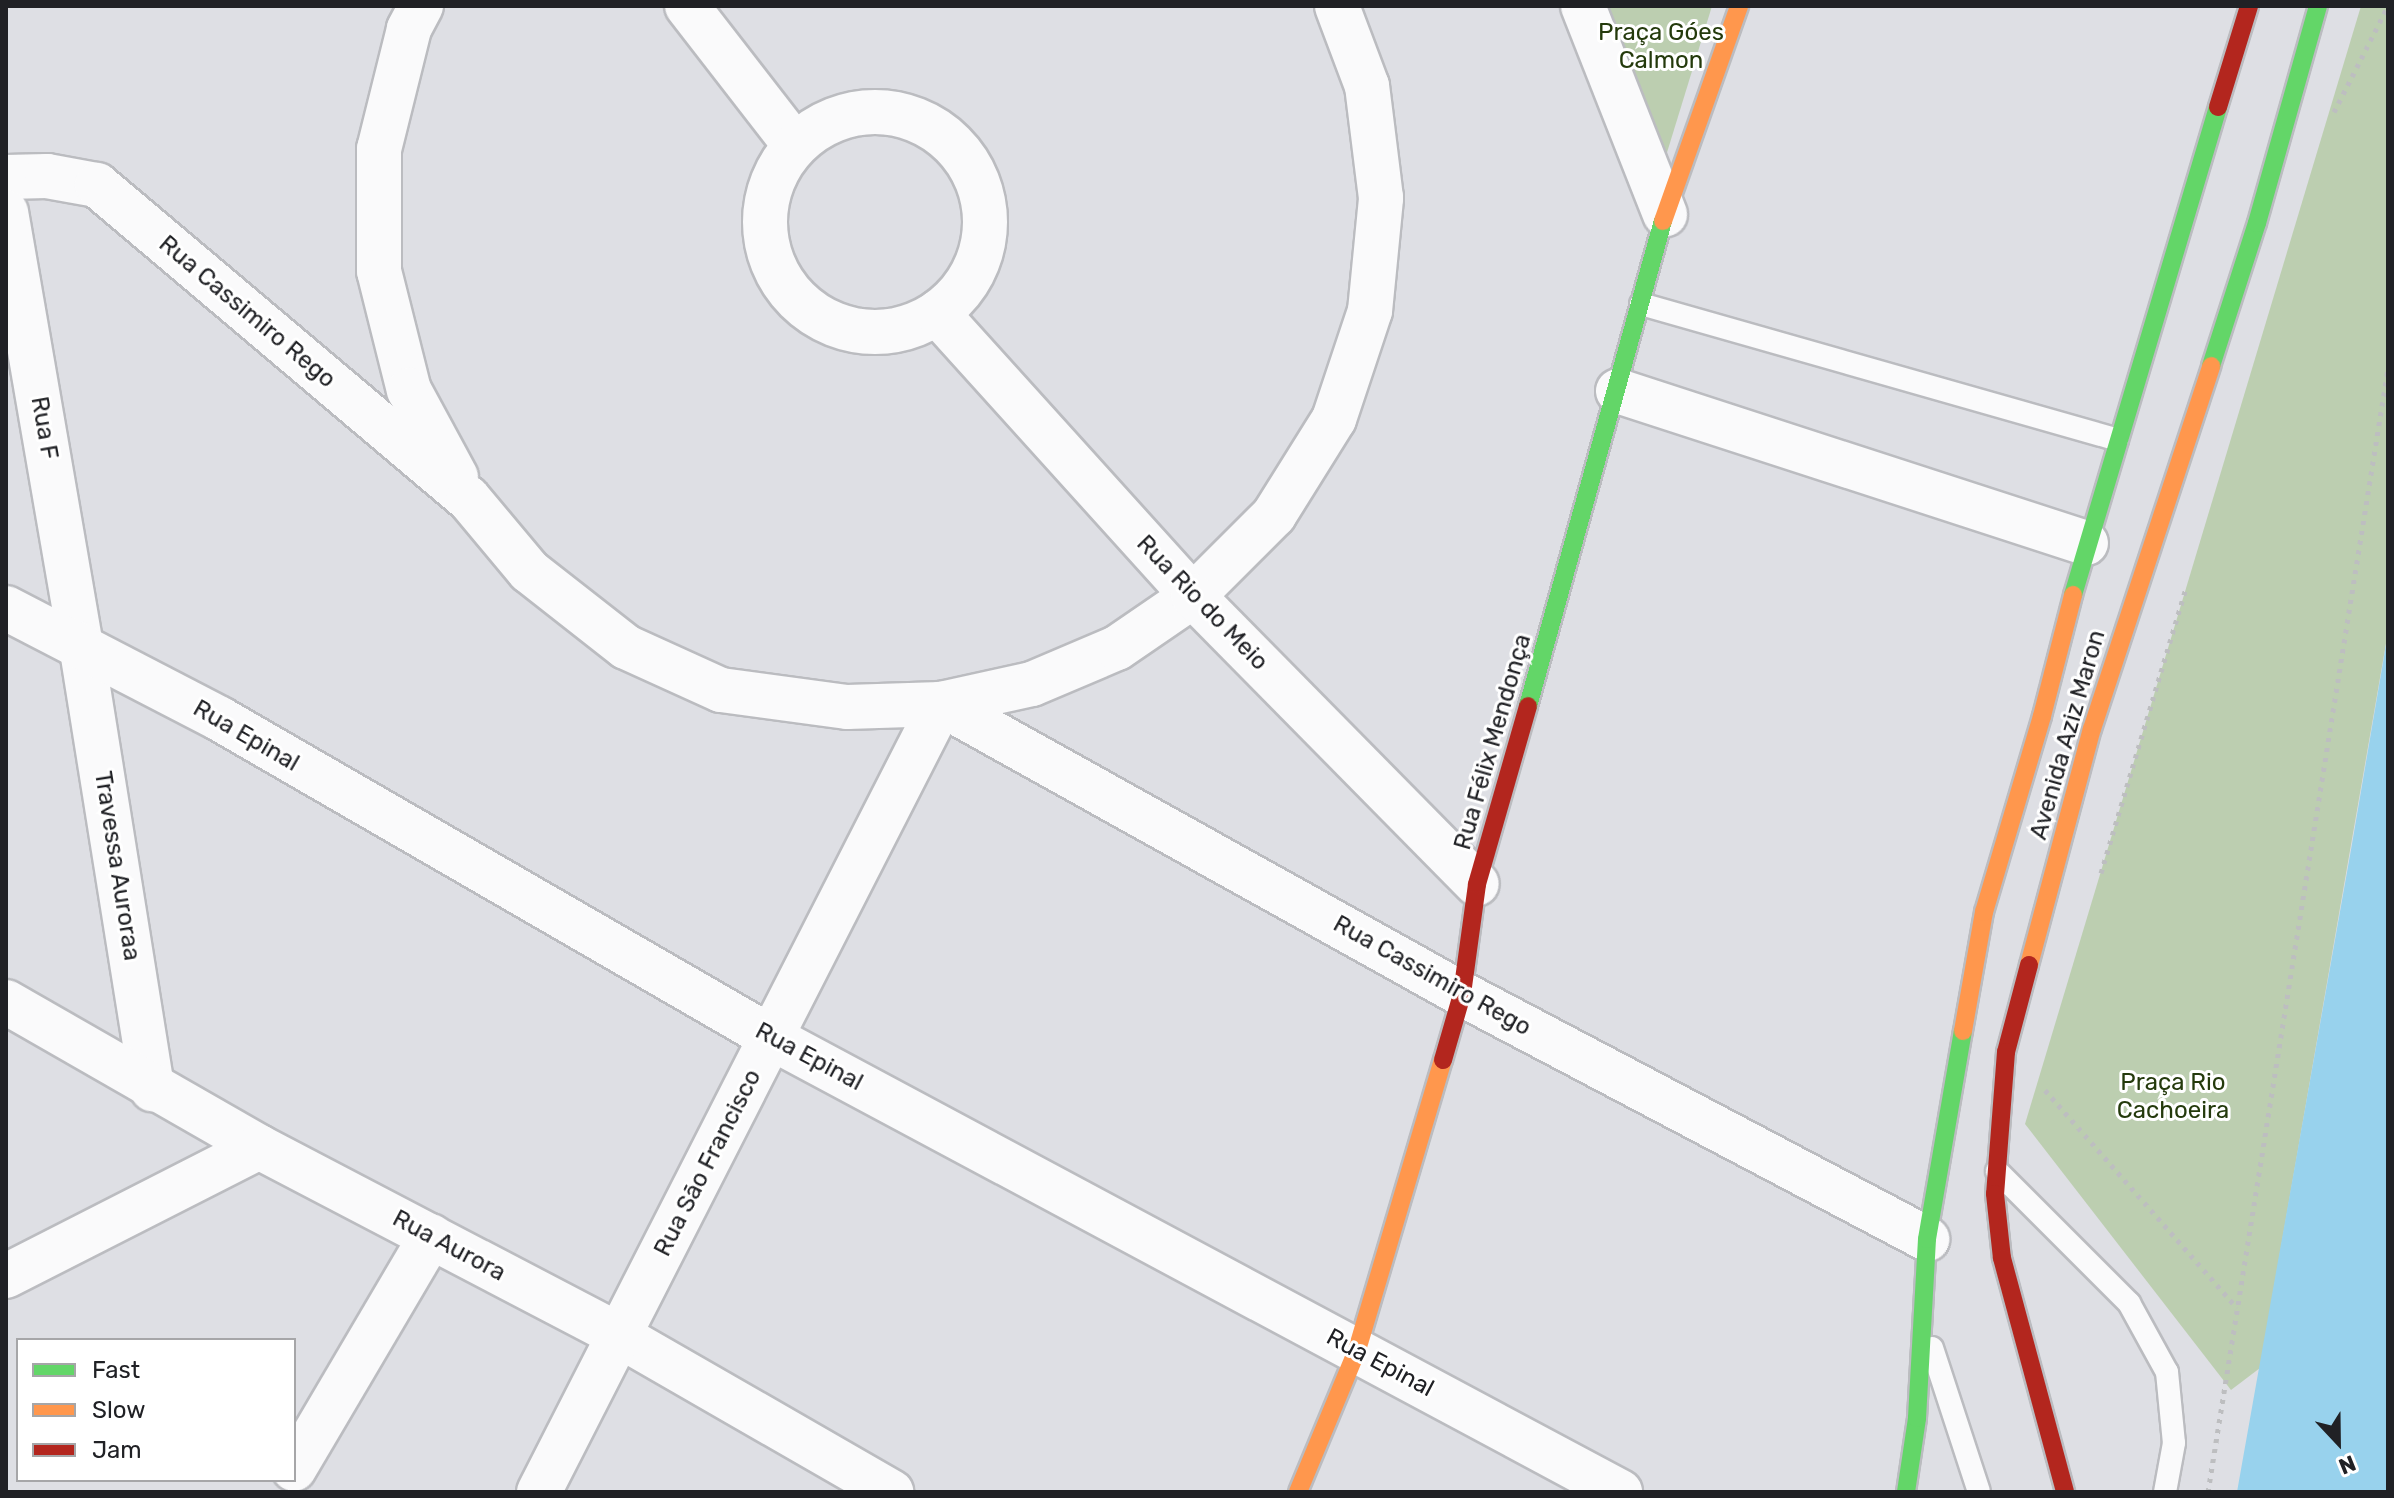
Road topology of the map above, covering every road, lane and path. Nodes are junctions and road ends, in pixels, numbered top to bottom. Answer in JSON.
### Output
{"nodes":[{"id":1,"x":421,"y":6,"type":"edge"},
{"id":2,"x":687,"y":6,"type":"edge"},
{"id":3,"x":1337,"y":6,"type":"edge"},
{"id":4,"x":1583,"y":6,"type":"edge"},
{"id":5,"x":1739,"y":6,"type":"edge"},
{"id":6,"x":2249,"y":6,"type":"edge"},
{"id":7,"x":2318,"y":6,"type":"edge"},
{"id":8,"x":2388,"y":6,"type":"edge"},
{"id":9,"x":2332,"y":116,"type":"dead end"},
{"id":10,"x":795,"y":145,"type":"junction"},
{"id":11,"x":6,"y":177,"type":"edge"},
{"id":12,"x":6,"y":212,"type":"edge"},
{"id":13,"x":1665,"y":214,"type":"junction"},
{"id":14,"x":1641,"y":304,"type":"junction"},
{"id":15,"x":937,"y":313,"type":"junction"},
{"id":16,"x":2388,"y":368,"type":"edge"},
{"id":17,"x":1618,"y":391,"type":"junction"},
{"id":18,"x":2117,"y":440,"type":"junction"},
{"id":19,"x":468,"y":498,"type":"junction"},
{"id":20,"x":2086,"y":543,"type":"junction"},
{"id":21,"x":2188,"y":580,"type":"dead end"},
{"id":22,"x":1193,"y":596,"type":"junction"},
{"id":23,"x":6,"y":608,"type":"edge"},
{"id":24,"x":81,"y":644,"type":"junction"},
{"id":25,"x":941,"y":704,"type":"junction"},
{"id":26,"x":2100,"y":874,"type":"dead end"},
{"id":27,"x":1477,"y":884,"type":"junction"},
{"id":28,"x":1462,"y":994,"type":"junction"},
{"id":29,"x":6,"y":1002,"type":"edge"},
{"id":30,"x":772,"y":1038,"type":"junction"},
{"id":31,"x":2038,"y":1082,"type":"dead end"},
{"id":32,"x":152,"y":1089,"type":"junction"},
{"id":33,"x":259,"y":1147,"type":"junction"},
{"id":34,"x":1996,"y":1171,"type":"junction"},
{"id":35,"x":431,"y":1236,"type":"junction"},
{"id":36,"x":1927,"y":1239,"type":"junction"},
{"id":37,"x":6,"y":1276,"type":"edge"},
{"id":38,"x":2237,"y":1308,"type":"junction"},
{"id":39,"x":1924,"y":1324,"type":"junction"},
{"id":40,"x":620,"y":1336,"type":"junction"},
{"id":41,"x":1357,"y":1350,"type":"junction"},
{"id":42,"x":296,"y":1466,"type":"edge"},
{"id":43,"x":539,"y":1492,"type":"edge"},
{"id":44,"x":891,"y":1492,"type":"edge"},
{"id":45,"x":1298,"y":1492,"type":"edge"},
{"id":46,"x":1620,"y":1492,"type":"edge"},
{"id":47,"x":1906,"y":1492,"type":"edge"},
{"id":48,"x":1979,"y":1492,"type":"edge"},
{"id":49,"x":2065,"y":1492,"type":"edge"},
{"id":50,"x":2165,"y":1492,"type":"edge"},
{"id":51,"x":2208,"y":1492,"type":"edge"}],
"edges":[{"from":1,"to":19,"type":"street","name":"Rua Cassimiro Rego"},
{"from":2,"to":10,"type":"street"},
{"from":3,"to":22,"type":"street","name":"Rua Cassimiro Rego"},
{"from":4,"to":13,"type":"street"},
{"from":5,"to":13,"type":"main road","name":"Rua Félix Mendonça"},
{"from":6,"to":18,"type":"main road","name":"Avenida Aziz Maron"},
{"from":7,"to":34,"type":"main road","name":"Avenida Aziz Maron"},
{"from":8,"to":9,"type":"path"},
{"from":10,"to":15,"type":"street"},
{"from":10,"to":15,"type":"street"},
{"from":11,"to":19,"type":"street","name":"Rua Cassimiro Rego"},
{"from":12,"to":24,"type":"street","name":"Rua F"},
{"from":13,"to":14,"type":"main road","name":"Rua Félix Mendonça"},
{"from":14,"to":17,"type":"main road","name":"Rua Félix Mendonça"},
{"from":14,"to":18,"type":"lane"},
{"from":15,"to":22,"type":"street","name":"Rua Rio do Meio"},
{"from":16,"to":38,"type":"path"},
{"from":17,"to":20,"type":"street"},
{"from":17,"to":27,"type":"main road","name":"Rua Félix Mendonça"},
{"from":18,"to":20,"type":"main road","name":"Avenida Aziz Maron"},
{"from":19,"to":25,"type":"street","name":"Rua Cassimiro Rego"},
{"from":20,"to":36,"type":"main road","name":"Avenida Aziz Maron"},
{"from":21,"to":26,"type":"path"},
{"from":22,"to":25,"type":"street","name":"Rua Cassimiro Rego"},
{"from":22,"to":27,"type":"street","name":"Rua Rio do Meio"},
{"from":23,"to":24,"type":"street","name":"Rua Epinal"},
{"from":24,"to":30,"type":"street","name":"Rua Epinal"},
{"from":24,"to":32,"type":"street","name":"Travessa Auroraa"},
{"from":25,"to":28,"type":"street","name":"Rua Cassimiro Rego"},
{"from":25,"to":30,"type":"street","name":"Rua São Francisco"},
{"from":27,"to":28,"type":"main road","name":"Rua Félix Mendonça"},
{"from":28,"to":36,"type":"street","name":"Rua Cassimiro Rego"},
{"from":28,"to":41,"type":"main road","name":"Rua Félix Mendonça"},
{"from":29,"to":32,"type":"street","name":"Rua Aurora"},
{"from":30,"to":40,"type":"street","name":"Rua São Francisco"},
{"from":30,"to":41,"type":"street","name":"Rua Epinal"},
{"from":31,"to":38,"type":"path"},
{"from":32,"to":33,"type":"street","name":"Rua Aurora"},
{"from":33,"to":35,"type":"street","name":"Rua Aurora"},
{"from":33,"to":37,"type":"street"},
{"from":34,"to":49,"type":"main road","name":"Avenida Aziz Maron"},
{"from":34,"to":50,"type":"lane"},
{"from":35,"to":40,"type":"street","name":"Rua Aurora"},
{"from":35,"to":42,"type":"street"},
{"from":36,"to":39,"type":"main road","name":"Avenida Aziz Maron"},
{"from":38,"to":51,"type":"path"},
{"from":39,"to":47,"type":"main road","name":"Avenida Aziz Maron"},
{"from":39,"to":48,"type":"lane"},
{"from":40,"to":43,"type":"street","name":"Rua São Francisco"},
{"from":40,"to":44,"type":"street","name":"Rua Aurora"},
{"from":41,"to":45,"type":"main road","name":"Rua Félix Mendonça"},
{"from":41,"to":46,"type":"street","name":"Rua Epinal"}]}
